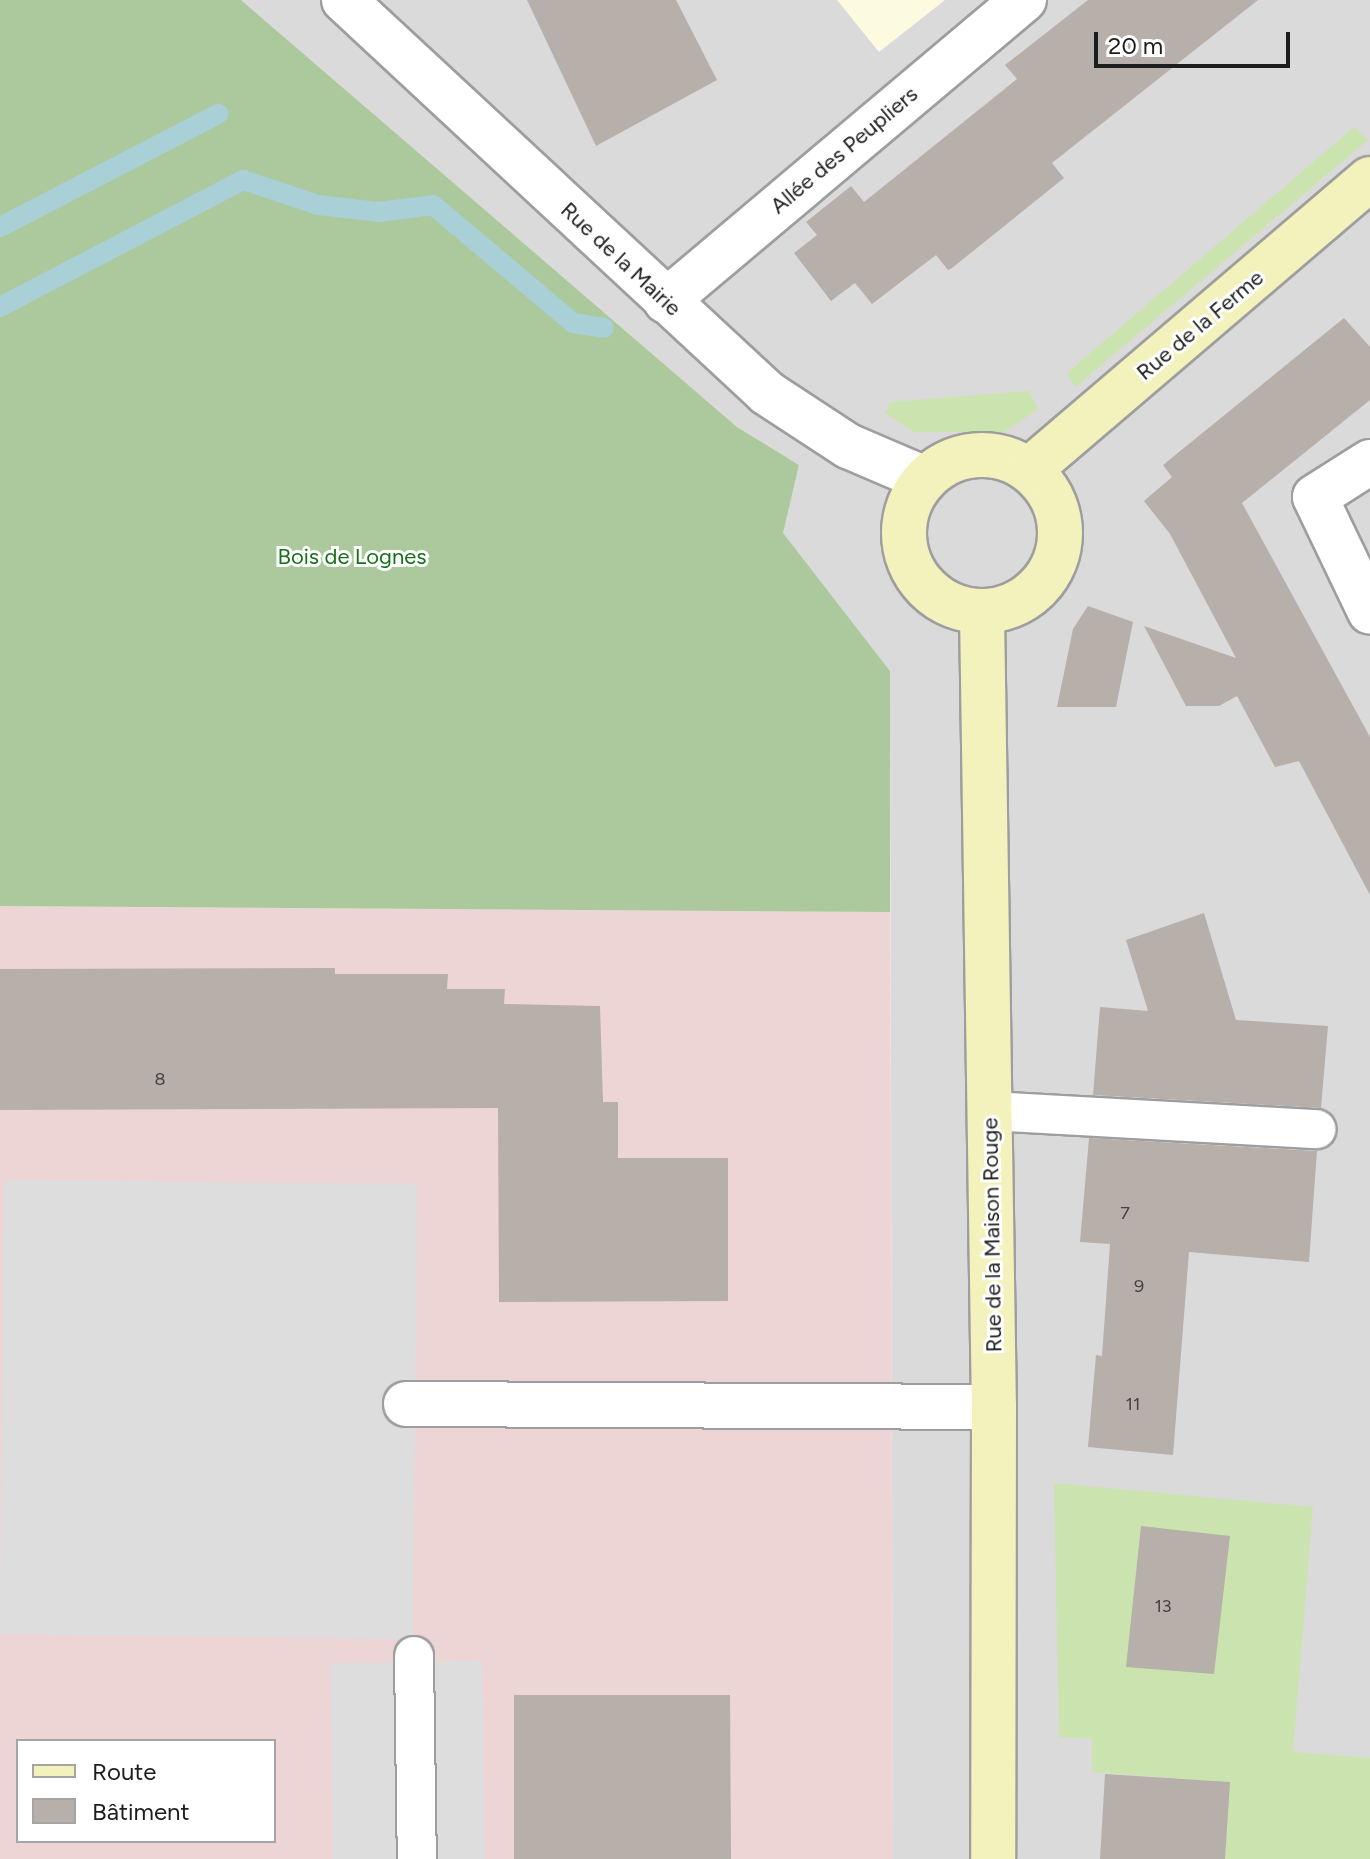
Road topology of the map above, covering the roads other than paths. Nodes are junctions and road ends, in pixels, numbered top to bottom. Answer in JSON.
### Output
{"nodes":[{"id":1,"x":344,"y":0,"type":"edge"},
{"id":2,"x":1024,"y":0,"type":"edge"},
{"id":3,"x":1366,"y":193,"type":"edge"},
{"id":4,"x":666,"y":301,"type":"junction"},
{"id":5,"x":1370,"y":462,"type":"edge"},
{"id":6,"x":1029,"y":470,"type":"junction"},
{"id":7,"x":925,"y":479,"type":"junction"},
{"id":8,"x":982,"y":612,"type":"junction"},
{"id":9,"x":1370,"y":612,"type":"edge"},
{"id":10,"x":991,"y":1111,"type":"junction"},
{"id":11,"x":1317,"y":1129,"type":"dead end"},
{"id":12,"x":406,"y":1404,"type":"dead end"},
{"id":13,"x":994,"y":1407,"type":"junction"},
{"id":14,"x":414,"y":1656,"type":"dead end"},
{"id":15,"x":417,"y":1859,"type":"edge"},
{"id":16,"x":993,"y":1859,"type":"edge"}],
"edges":[{"from":1,"to":4,"type":"street","name":"Rue de la Mairie"},
{"from":2,"to":4,"type":"street","name":"Allée des Peupliers"},
{"from":3,"to":6,"type":"street","name":"Rue de la Ferme"},
{"from":4,"to":7,"type":"street","name":"Rue de la Mairie"},
{"from":5,"to":9,"type":"street"},
{"from":6,"to":7,"type":"street"},
{"from":6,"to":8,"type":"street"},
{"from":7,"to":8,"type":"street"},
{"from":8,"to":10,"type":"street","name":"Rue de la Maison Rouge"},
{"from":10,"to":11,"type":"lane"},
{"from":10,"to":13,"type":"street","name":"Rue de la Maison Rouge"},
{"from":12,"to":13,"type":"street"},
{"from":13,"to":16,"type":"street","name":"Rue de la Maison Rouge"},
{"from":14,"to":15,"type":"lane"}]}
